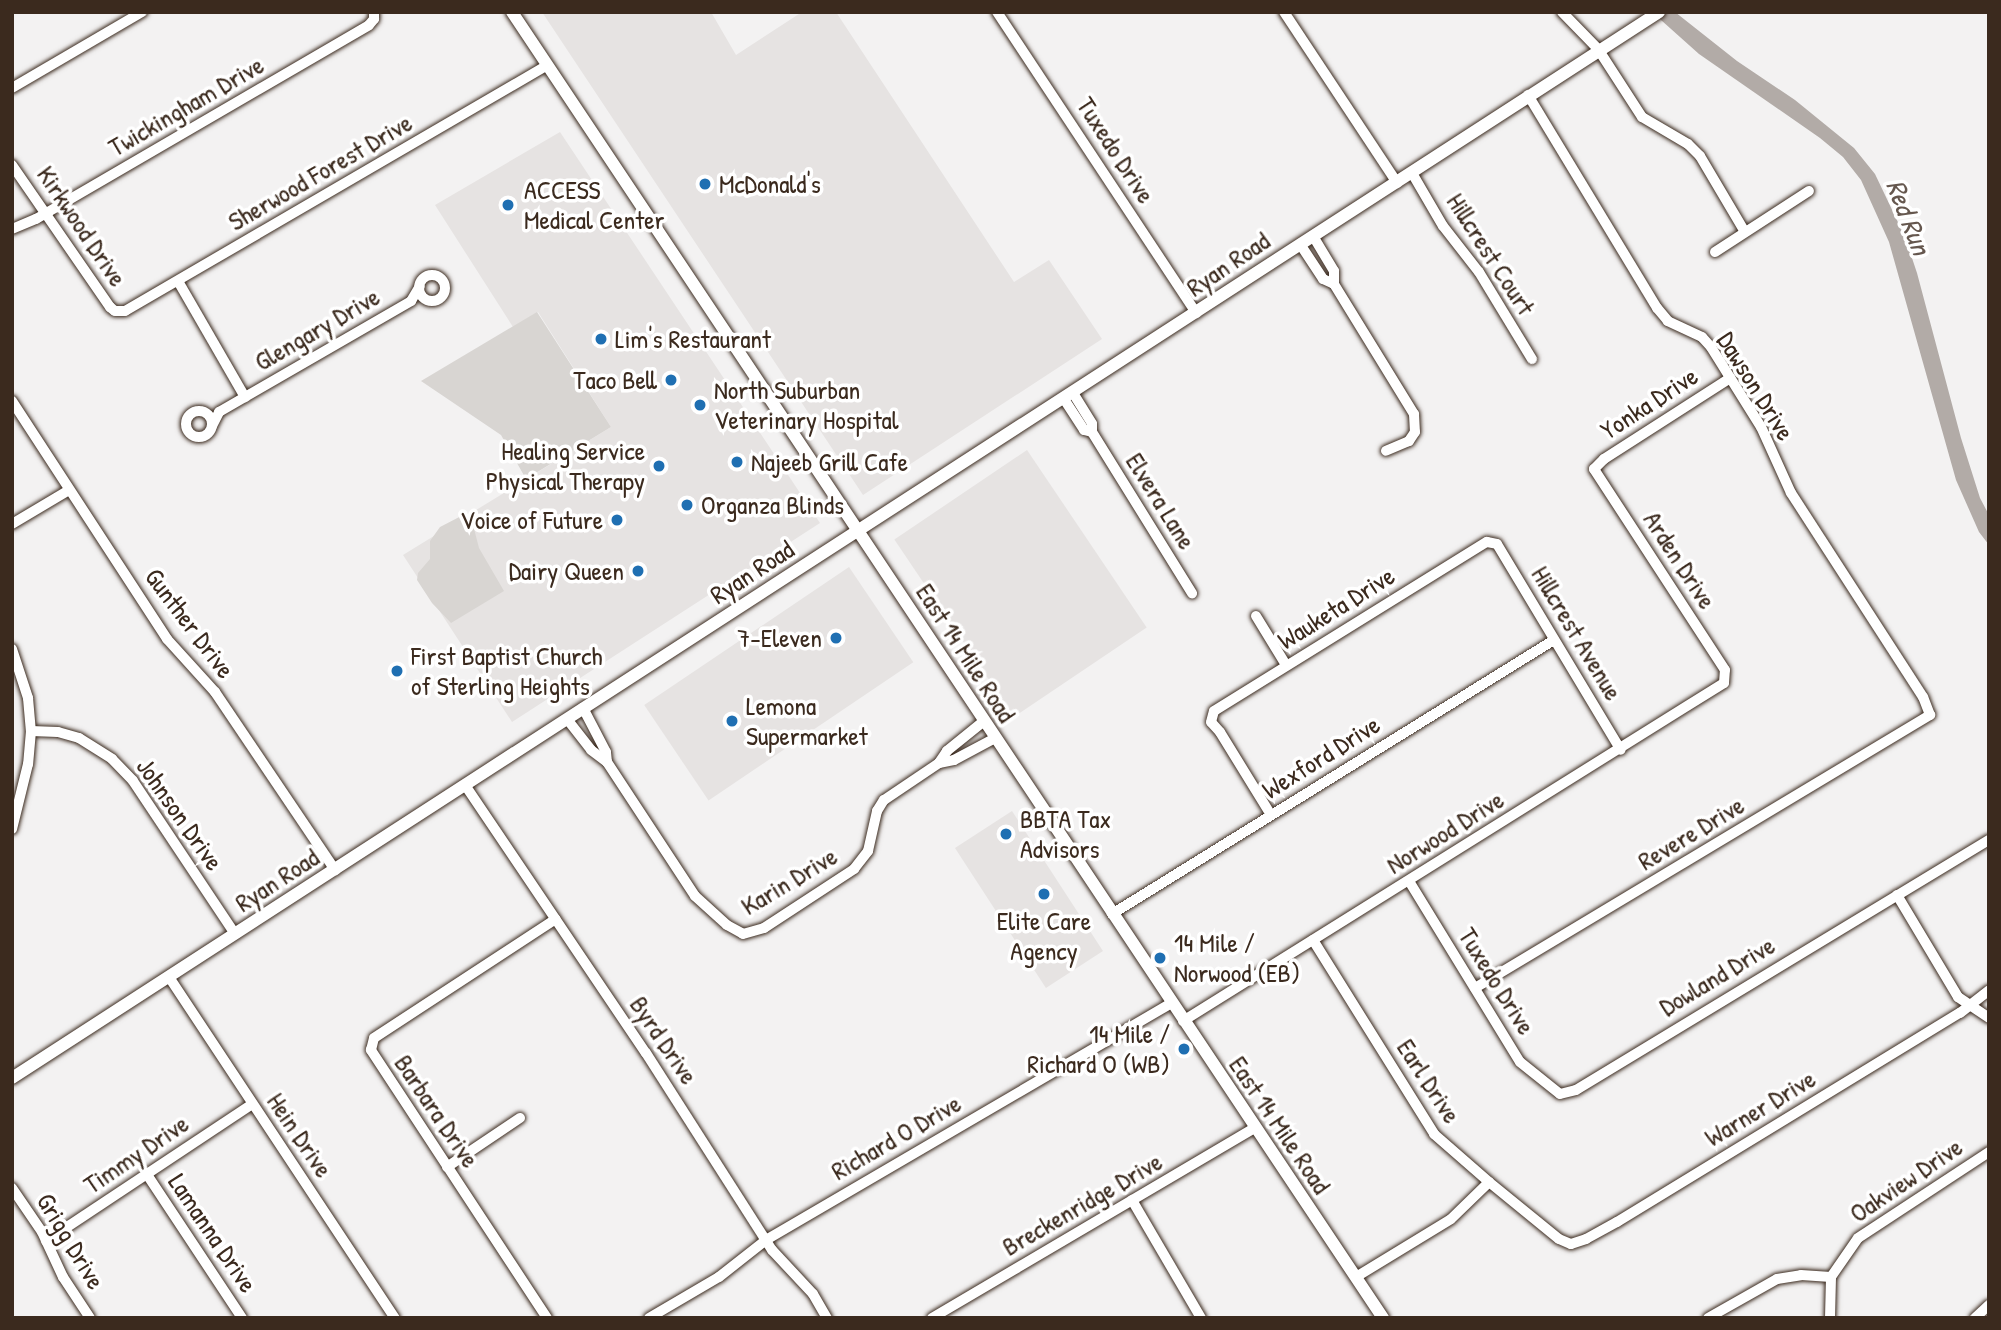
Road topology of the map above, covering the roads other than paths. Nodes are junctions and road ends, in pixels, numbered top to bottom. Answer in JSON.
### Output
{"nodes":[{"id":1,"x":142,"y":12,"type":"edge"},
{"id":2,"x":512,"y":12,"type":"edge"},
{"id":3,"x":997,"y":12,"type":"edge"},
{"id":4,"x":1284,"y":12,"type":"edge"},
{"id":5,"x":1562,"y":12,"type":"edge"},
{"id":6,"x":1659,"y":12,"type":"edge"},
{"id":7,"x":374,"y":13,"type":"edge"},
{"id":8,"x":1598,"y":49,"type":"junction"},
{"id":9,"x":547,"y":65,"type":"junction"},
{"id":10,"x":12,"y":88,"type":"edge"},
{"id":11,"x":1528,"y":95,"type":"junction"},
{"id":12,"x":12,"y":164,"type":"edge"},
{"id":13,"x":1412,"y":173,"type":"junction"},
{"id":14,"x":1397,"y":183,"type":"junction"},
{"id":15,"x":1809,"y":191,"type":"dead end"},
{"id":16,"x":46,"y":213,"type":"junction"},
{"id":17,"x":12,"y":229,"type":"edge"},
{"id":18,"x":1745,"y":232,"type":"junction"},
{"id":19,"x":1313,"y":236,"type":"junction"},
{"id":20,"x":1300,"y":244,"type":"junction"},
{"id":21,"x":1715,"y":252,"type":"dead end"},
{"id":22,"x":178,"y":281,"type":"junction"},
{"id":23,"x":1334,"y":284,"type":"junction"},
{"id":24,"x":419,"y":286,"type":"junction"},
{"id":25,"x":411,"y":300,"type":"junction"},
{"id":26,"x":428,"y":300,"type":"junction"},
{"id":27,"x":115,"y":311,"type":"joint"},
{"id":28,"x":1196,"y":313,"type":"junction"},
{"id":29,"x":1532,"y":359,"type":"dead end"},
{"id":30,"x":1730,"y":378,"type":"junction"},
{"id":31,"x":1068,"y":396,"type":"junction"},
{"id":32,"x":245,"y":397,"type":"junction"},
{"id":33,"x":12,"y":401,"type":"edge"},
{"id":34,"x":204,"y":412,"type":"junction"},
{"id":35,"x":219,"y":412,"type":"junction"},
{"id":36,"x":212,"y":426,"type":"junction"},
{"id":37,"x":1385,"y":451,"type":"dead end"},
{"id":38,"x":1594,"y":469,"type":"joint"},
{"id":39,"x":69,"y":490,"type":"junction"},
{"id":40,"x":12,"y":524,"type":"edge"},
{"id":41,"x":858,"y":530,"type":"junction"},
{"id":42,"x":1492,"y":542,"type":"joint"},
{"id":43,"x":1192,"y":593,"type":"dead end"},
{"id":44,"x":1256,"y":616,"type":"dead end"},
{"id":45,"x":1554,"y":640,"type":"junction"},
{"id":46,"x":12,"y":649,"type":"edge"},
{"id":47,"x":1286,"y":665,"type":"junction"},
{"id":48,"x":1726,"y":677,"type":"joint"},
{"id":49,"x":583,"y":708,"type":"junction"},
{"id":50,"x":1930,"y":715,"type":"joint"},
{"id":51,"x":567,"y":719,"type":"junction"},
{"id":52,"x":984,"y":721,"type":"junction"},
{"id":53,"x":31,"y":731,"type":"junction"},
{"id":54,"x":995,"y":738,"type":"junction"},
{"id":55,"x":1621,"y":750,"type":"junction"},
{"id":56,"x":607,"y":762,"type":"junction"},
{"id":57,"x":939,"y":763,"type":"junction"},
{"id":58,"x":465,"y":785,"type":"junction"},
{"id":59,"x":1271,"y":814,"type":"junction"},
{"id":60,"x":12,"y":830,"type":"edge"},
{"id":61,"x":1989,"y":840,"type":"edge"},
{"id":62,"x":335,"y":870,"type":"junction"},
{"id":63,"x":1409,"y":881,"type":"junction"},
{"id":64,"x":1897,"y":895,"type":"junction"},
{"id":65,"x":1112,"y":914,"type":"junction"},
{"id":66,"x":556,"y":919,"type":"junction"},
{"id":67,"x":236,"y":934,"type":"junction"},
{"id":68,"x":1313,"y":940,"type":"junction"},
{"id":69,"x":169,"y":976,"type":"junction"},
{"id":70,"x":1475,"y":988,"type":"junction"},
{"id":71,"x":1989,"y":990,"type":"edge"},
{"id":72,"x":1171,"y":1003,"type":"junction"},
{"id":73,"x":1970,"y":1006,"type":"junction"},
{"id":74,"x":1989,"y":1018,"type":"edge"},
{"id":75,"x":1183,"y":1021,"type":"junction"},
{"id":76,"x":12,"y":1078,"type":"edge"},
{"id":77,"x":1560,"y":1094,"type":"joint"},
{"id":78,"x":252,"y":1104,"type":"junction"},
{"id":79,"x":520,"y":1118,"type":"dead end"},
{"id":80,"x":1254,"y":1128,"type":"junction"},
{"id":81,"x":1989,"y":1152,"type":"edge"},
{"id":82,"x":447,"y":1167,"type":"junction"},
{"id":83,"x":145,"y":1173,"type":"junction"},
{"id":84,"x":1489,"y":1182,"type":"junction"},
{"id":85,"x":12,"y":1188,"type":"edge"},
{"id":86,"x":1132,"y":1200,"type":"junction"},
{"id":87,"x":766,"y":1240,"type":"junction"},
{"id":88,"x":46,"y":1241,"type":"junction"},
{"id":89,"x":1571,"y":1244,"type":"joint"},
{"id":90,"x":1356,"y":1277,"type":"junction"},
{"id":91,"x":1831,"y":1277,"type":"junction"},
{"id":92,"x":1989,"y":1305,"type":"edge"},
{"id":93,"x":90,"y":1318,"type":"edge"},
{"id":94,"x":242,"y":1318,"type":"edge"},
{"id":95,"x":395,"y":1318,"type":"edge"},
{"id":96,"x":547,"y":1318,"type":"edge"},
{"id":97,"x":649,"y":1318,"type":"edge"},
{"id":98,"x":827,"y":1318,"type":"edge"},
{"id":99,"x":932,"y":1318,"type":"edge"},
{"id":100,"x":1201,"y":1318,"type":"edge"},
{"id":101,"x":1383,"y":1318,"type":"edge"},
{"id":102,"x":1708,"y":1318,"type":"edge"},
{"id":103,"x":1830,"y":1318,"type":"edge"},
{"id":104,"x":1975,"y":1318,"type":"edge"}],
"edges":[{"from":1,"to":10,"type":"street"},
{"from":2,"to":9,"type":"main road","name":"East 14 Mile Road"},
{"from":3,"to":28,"type":"street","name":"Tuxedo Drive"},
{"from":4,"to":14,"type":"street"},
{"from":5,"to":8,"type":"street"},
{"from":6,"to":8,"type":"main road","name":"Ryan Road"},
{"from":7,"to":16,"type":"street","name":"Twickingham Drive"},
{"from":8,"to":11,"type":"main road","name":"Ryan Road"},
{"from":8,"to":18,"type":"street"},
{"from":9,"to":22,"type":"street","name":"Sherwood Forest Drive"},
{"from":9,"to":41,"type":"main road","name":"East 14 Mile Road"},
{"from":11,"to":13,"type":"main road","name":"Ryan Road"},
{"from":11,"to":30,"type":"street","name":"Dawson Drive"},
{"from":12,"to":16,"type":"street","name":"Kirkwood Drive"},
{"from":13,"to":14,"type":"main road","name":"Ryan Road"},
{"from":13,"to":29,"type":"street","name":"Hillcrest Court"},
{"from":14,"to":19,"type":"main road","name":"Ryan Road"},
{"from":15,"to":18,"type":"street"},
{"from":16,"to":17,"type":"street","name":"Twickingham Drive"},
{"from":16,"to":27,"type":"street","name":"Kirkwood Drive"},
{"from":18,"to":21,"type":"street"},
{"from":19,"to":20,"type":"main road","name":"Ryan Road"},
{"from":19,"to":23,"type":"street"},
{"from":20,"to":23,"type":"street"},
{"from":20,"to":28,"type":"main road","name":"Ryan Road"},
{"from":22,"to":27,"type":"street","name":"Sherwood Forest Drive"},
{"from":22,"to":32,"type":"street","name":"Glengary Drive"},
{"from":23,"to":37,"type":"street"},
{"from":24,"to":25,"type":"street","name":"Glengary Drive"},
{"from":24,"to":26,"type":"street","name":"Glengary Drive"},
{"from":24,"to":26,"type":"street"},
{"from":25,"to":26,"type":"street","name":"Glengary Drive"},
{"from":25,"to":32,"type":"street","name":"Glengary Drive"},
{"from":28,"to":31,"type":"main road","name":"Ryan Road"},
{"from":30,"to":38,"type":"street","name":"Yonka Drive"},
{"from":30,"to":50,"type":"street","name":"Dawson Drive"},
{"from":31,"to":41,"type":"main road","name":"Ryan Road"},
{"from":31,"to":43,"type":"street","name":"Elvera Lane"},
{"from":32,"to":35,"type":"street","name":"Glengary Drive"},
{"from":33,"to":39,"type":"street","name":"Gunther Drive"},
{"from":34,"to":35,"type":"street","name":"Glengary Drive"},
{"from":34,"to":36,"type":"street"},
{"from":34,"to":36,"type":"street"},
{"from":35,"to":36,"type":"street"},
{"from":38,"to":48,"type":"street","name":"Arden Drive"},
{"from":39,"to":40,"type":"street"},
{"from":39,"to":62,"type":"street","name":"Gunther Drive"},
{"from":41,"to":49,"type":"main road","name":"Ryan Road"},
{"from":41,"to":52,"type":"main road","name":"East 14 Mile Road"},
{"from":42,"to":45,"type":"street","name":"Hillcrest Avenue"},
{"from":42,"to":47,"type":"street","name":"Wauketa Drive"},
{"from":44,"to":47,"type":"street"},
{"from":45,"to":55,"type":"street","name":"Hillcrest Avenue"},
{"from":45,"to":59,"type":"street","name":"Wexford Drive"},
{"from":46,"to":53,"type":"street"},
{"from":47,"to":59,"type":"street","name":"Wauketa Drive"},
{"from":48,"to":55,"type":"street","name":"Norwood Drive"},
{"from":49,"to":51,"type":"main road","name":"Ryan Road"},
{"from":49,"to":56,"type":"street","name":"Karin Drive"},
{"from":50,"to":70,"type":"street","name":"Revere Drive"},
{"from":51,"to":56,"type":"street","name":"Karin Drive"},
{"from":51,"to":58,"type":"main road","name":"Ryan Road"},
{"from":52,"to":54,"type":"main road","name":"East 14 Mile Road"},
{"from":52,"to":57,"type":"street","name":"Karin Drive"},
{"from":53,"to":60,"type":"street"},
{"from":53,"to":67,"type":"street","name":"Johnson Drive"},
{"from":54,"to":57,"type":"street","name":"Karin Drive"},
{"from":54,"to":65,"type":"main road","name":"East 14 Mile Road"},
{"from":55,"to":63,"type":"street","name":"Norwood Drive"},
{"from":56,"to":57,"type":"street","name":"Karin Drive"},
{"from":58,"to":62,"type":"main road","name":"Ryan Road"},
{"from":58,"to":66,"type":"street","name":"Byrd Drive"},
{"from":59,"to":65,"type":"street","name":"Wexford Drive"},
{"from":61,"to":64,"type":"street","name":"Dowland Drive"},
{"from":62,"to":67,"type":"main road","name":"Ryan Road"},
{"from":63,"to":68,"type":"street","name":"Norwood Drive"},
{"from":63,"to":70,"type":"street","name":"Tuxedo Drive"},
{"from":64,"to":73,"type":"street"},
{"from":64,"to":77,"type":"street","name":"Dowland Drive"},
{"from":65,"to":72,"type":"main road","name":"East 14 Mile Road"},
{"from":66,"to":82,"type":"street","name":"Barbara Drive"},
{"from":66,"to":87,"type":"street","name":"Byrd Drive"},
{"from":67,"to":69,"type":"main road","name":"Ryan Road"},
{"from":68,"to":75,"type":"street","name":"Norwood Drive"},
{"from":68,"to":84,"type":"street","name":"Earl Drive"},
{"from":69,"to":76,"type":"main road","name":"Ryan Road"},
{"from":69,"to":78,"type":"street","name":"Hein Drive"},
{"from":70,"to":77,"type":"street","name":"Tuxedo Drive"},
{"from":71,"to":73,"type":"street","name":"Warner Drive"},
{"from":72,"to":75,"type":"main road","name":"East 14 Mile Road"},
{"from":72,"to":87,"type":"street","name":"Richard O Drive"},
{"from":73,"to":74,"type":"street"},
{"from":73,"to":89,"type":"street","name":"Warner Drive"},
{"from":75,"to":80,"type":"main road","name":"East 14 Mile Road"},
{"from":78,"to":83,"type":"street","name":"Timmy Drive"},
{"from":78,"to":95,"type":"street","name":"Hein Drive"},
{"from":79,"to":82,"type":"street"},
{"from":80,"to":86,"type":"street","name":"Breckenridge Drive"},
{"from":80,"to":90,"type":"main road","name":"East 14 Mile Road"},
{"from":81,"to":91,"type":"street","name":"Oakview Drive"},
{"from":82,"to":96,"type":"street","name":"Barbara Drive"},
{"from":83,"to":88,"type":"street","name":"Timmy Drive"},
{"from":83,"to":94,"type":"street","name":"Lamanna Drive"},
{"from":84,"to":89,"type":"street","name":"Earl Drive"},
{"from":84,"to":90,"type":"street"},
{"from":85,"to":88,"type":"street","name":"Grigg Drive"},
{"from":86,"to":99,"type":"street","name":"Breckenridge Drive"},
{"from":86,"to":100,"type":"street"},
{"from":87,"to":97,"type":"street","name":"Richard O Drive"},
{"from":87,"to":98,"type":"street","name":"Byrd Drive"},
{"from":88,"to":93,"type":"street","name":"Grigg Drive"},
{"from":90,"to":101,"type":"main road","name":"East 14 Mile Road"},
{"from":91,"to":102,"type":"street"},
{"from":91,"to":103,"type":"street"},
{"from":92,"to":104,"type":"street"}]}
